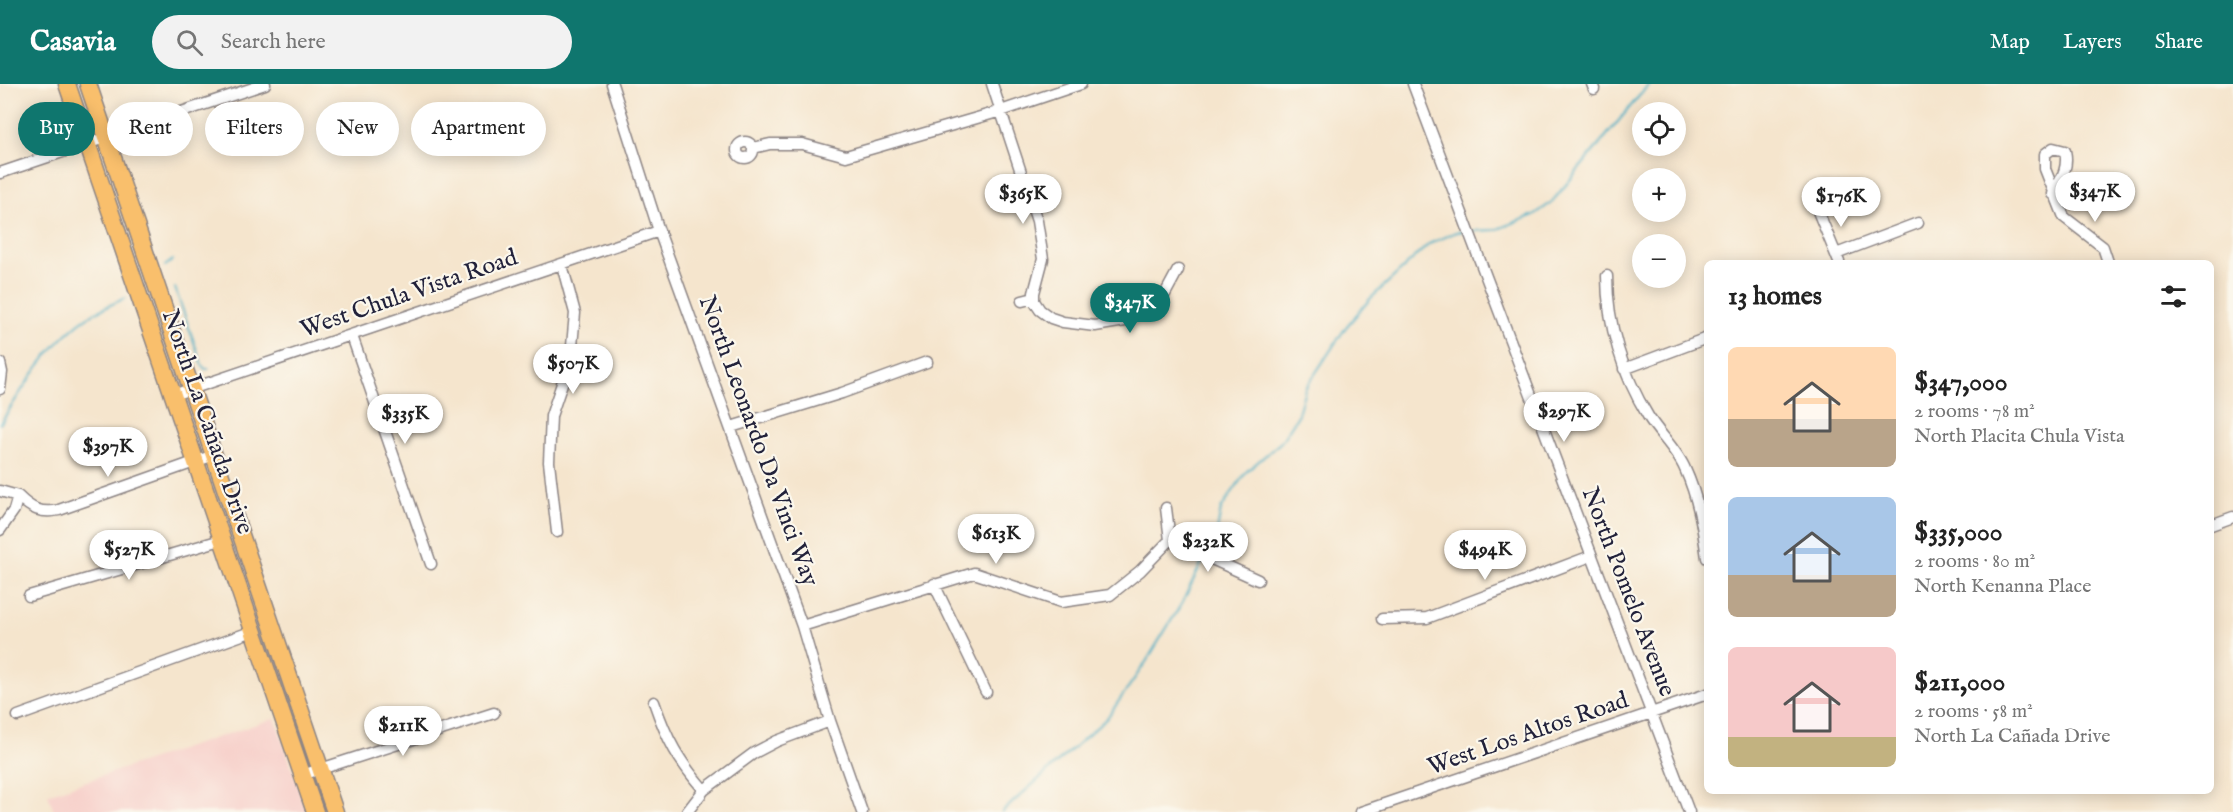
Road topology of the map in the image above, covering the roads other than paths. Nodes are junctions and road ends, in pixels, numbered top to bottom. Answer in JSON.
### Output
{"nodes":[{"id":1,"x":67,"y":84,"type":"edge"},
{"id":2,"x":88,"y":84,"type":"edge"},
{"id":3,"x":265,"y":84,"type":"edge"},
{"id":4,"x":612,"y":84,"type":"edge"},
{"id":5,"x":992,"y":84,"type":"edge"},
{"id":6,"x":1081,"y":84,"type":"edge"},
{"id":7,"x":1413,"y":84,"type":"edge"},
{"id":8,"x":1001,"y":111,"type":"junction"},
{"id":9,"x":97,"y":141,"type":"junction"},
{"id":10,"x":753,"y":148,"type":"dead end"},
{"id":11,"x":0,"y":173,"type":"edge"},
{"id":12,"x":2053,"y":194,"type":"dead end"},
{"id":13,"x":1815,"y":204,"type":"dead end"},
{"id":14,"x":1918,"y":223,"type":"dead end"},
{"id":15,"x":659,"y":231,"type":"junction"},
{"id":16,"x":1837,"y":258,"type":"edge"},
{"id":17,"x":2107,"y":260,"type":"edge"},
{"id":18,"x":562,"y":265,"type":"junction"},
{"id":19,"x":1178,"y":270,"type":"dead end"},
{"id":20,"x":1607,"y":276,"type":"dead end"},
{"id":21,"x":1034,"y":298,"type":"junction"},
{"id":22,"x":1022,"y":301,"type":"dead end"},
{"id":23,"x":352,"y":336,"type":"junction"},
{"id":24,"x":1704,"y":339,"type":"edge"},
{"id":25,"x":927,"y":362,"type":"dead end"},
{"id":26,"x":0,"y":363,"type":"edge"},
{"id":27,"x":1624,"y":369,"type":"junction"},
{"id":28,"x":0,"y":389,"type":"edge"},
{"id":29,"x":192,"y":389,"type":"junction"},
{"id":30,"x":173,"y":395,"type":"junction"},
{"id":31,"x":731,"y":427,"type":"junction"},
{"id":32,"x":214,"y":454,"type":"junction"},
{"id":33,"x":195,"y":461,"type":"junction"},
{"id":34,"x":0,"y":491,"type":"edge"},
{"id":35,"x":18,"y":496,"type":"junction"},
{"id":36,"x":1166,"y":508,"type":"dead end"},
{"id":37,"x":2233,"y":517,"type":"edge"},
{"id":38,"x":2214,"y":524,"type":"edge"},
{"id":39,"x":0,"y":530,"type":"edge"},
{"id":40,"x":557,"y":532,"type":"dead end"},
{"id":41,"x":1704,"y":537,"type":"edge"},
{"id":42,"x":221,"y":540,"type":"junction"},
{"id":43,"x":1170,"y":540,"type":"junction"},
{"id":44,"x":1591,"y":556,"type":"junction"},
{"id":45,"x":431,"y":564,"type":"dead end"},
{"id":46,"x":1258,"y":580,"type":"dead end"},
{"id":47,"x":934,"y":584,"type":"junction"},
{"id":48,"x":29,"y":596,"type":"dead end"},
{"id":49,"x":1382,"y":619,"type":"dead end"},
{"id":50,"x":802,"y":626,"type":"junction"},
{"id":51,"x":253,"y":631,"type":"junction"},
{"id":52,"x":986,"y":692,"type":"dead end"},
{"id":53,"x":1704,"y":695,"type":"edge"},
{"id":54,"x":654,"y":702,"type":"dead end"},
{"id":55,"x":494,"y":713,"type":"dead end"},
{"id":56,"x":1653,"y":713,"type":"junction"},
{"id":57,"x":18,"y":716,"type":"dead end"},
{"id":58,"x":830,"y":721,"type":"junction"},
{"id":59,"x":320,"y":768,"type":"junction"},
{"id":60,"x":302,"y":775,"type":"junction"},
{"id":61,"x":704,"y":790,"type":"junction"},
{"id":62,"x":315,"y":812,"type":"edge"},
{"id":63,"x":335,"y":812,"type":"edge"},
{"id":64,"x":687,"y":812,"type":"edge"},
{"id":65,"x":862,"y":812,"type":"edge"},
{"id":66,"x":1361,"y":812,"type":"edge"},
{"id":67,"x":1689,"y":812,"type":"edge"}],
"edges":[{"from":1,"to":9,"type":"main road","name":"North La Cañada Drive"},
{"from":2,"to":9,"type":"main road","name":"North La Cañada Drive"},
{"from":3,"to":9,"type":"street"},
{"from":4,"to":15,"type":"street","name":"North Leonardo Da Vinci Way"},
{"from":5,"to":8,"type":"street"},
{"from":6,"to":8,"type":"street"},
{"from":7,"to":44,"type":"street","name":"North Pomelo Avenue"},
{"from":8,"to":10,"type":"street"},
{"from":8,"to":21,"type":"street"},
{"from":9,"to":11,"type":"street"},
{"from":9,"to":29,"type":"main road","name":"North La Cañada Drive"},
{"from":9,"to":30,"type":"main road","name":"North La Cañada Drive"},
{"from":12,"to":17,"type":"street"},
{"from":13,"to":16,"type":"street"},
{"from":14,"to":16,"type":"street"},
{"from":15,"to":18,"type":"street","name":"West Chula Vista Road"},
{"from":15,"to":31,"type":"street","name":"North Leonardo Da Vinci Way"},
{"from":18,"to":23,"type":"street","name":"West Chula Vista Road"},
{"from":18,"to":40,"type":"street"},
{"from":19,"to":21,"type":"street"},
{"from":20,"to":27,"type":"street"},
{"from":21,"to":22,"type":"street"},
{"from":23,"to":29,"type":"street","name":"West Chula Vista Road"},
{"from":23,"to":45,"type":"street"},
{"from":24,"to":27,"type":"street"},
{"from":25,"to":31,"type":"street"},
{"from":26,"to":28,"type":"street"},
{"from":27,"to":41,"type":"street"},
{"from":29,"to":30,"type":"street","name":"West Chula Vista Road"},
{"from":29,"to":32,"type":"main road","name":"North La Cañada Drive"},
{"from":30,"to":33,"type":"main road","name":"North La Cañada Drive"},
{"from":31,"to":50,"type":"street","name":"North Leonardo Da Vinci Way"},
{"from":32,"to":33,"type":"street"},
{"from":32,"to":59,"type":"main road","name":"North La Cañada Drive"},
{"from":33,"to":35,"type":"street"},
{"from":33,"to":42,"type":"main road","name":"North La Cañada Drive"},
{"from":34,"to":35,"type":"street"},
{"from":35,"to":39,"type":"street"},
{"from":36,"to":43,"type":"street"},
{"from":37,"to":38,"type":"street"},
{"from":42,"to":48,"type":"street"},
{"from":42,"to":51,"type":"main road","name":"North La Cañada Drive"},
{"from":43,"to":46,"type":"street"},
{"from":43,"to":47,"type":"street"},
{"from":44,"to":49,"type":"street"},
{"from":44,"to":56,"type":"street","name":"North Pomelo Avenue"},
{"from":47,"to":50,"type":"street"},
{"from":47,"to":52,"type":"street"},
{"from":50,"to":58,"type":"street","name":"North Leonardo Da Vinci Way"},
{"from":51,"to":57,"type":"street"},
{"from":51,"to":60,"type":"main road","name":"North La Cañada Drive"},
{"from":53,"to":56,"type":"street","name":"West Los Altos Road"},
{"from":54,"to":61,"type":"street"},
{"from":55,"to":59,"type":"street"},
{"from":56,"to":66,"type":"street","name":"West Los Altos Road"},
{"from":56,"to":67,"type":"street","name":"North Pomelo Avenue"},
{"from":58,"to":61,"type":"street"},
{"from":58,"to":65,"type":"street","name":"North Leonardo Da Vinci Way"},
{"from":59,"to":60,"type":"street"},
{"from":59,"to":63,"type":"main road","name":"North La Cañada Drive"},
{"from":60,"to":62,"type":"main road","name":"North La Cañada Drive"},
{"from":61,"to":64,"type":"street"}]}
